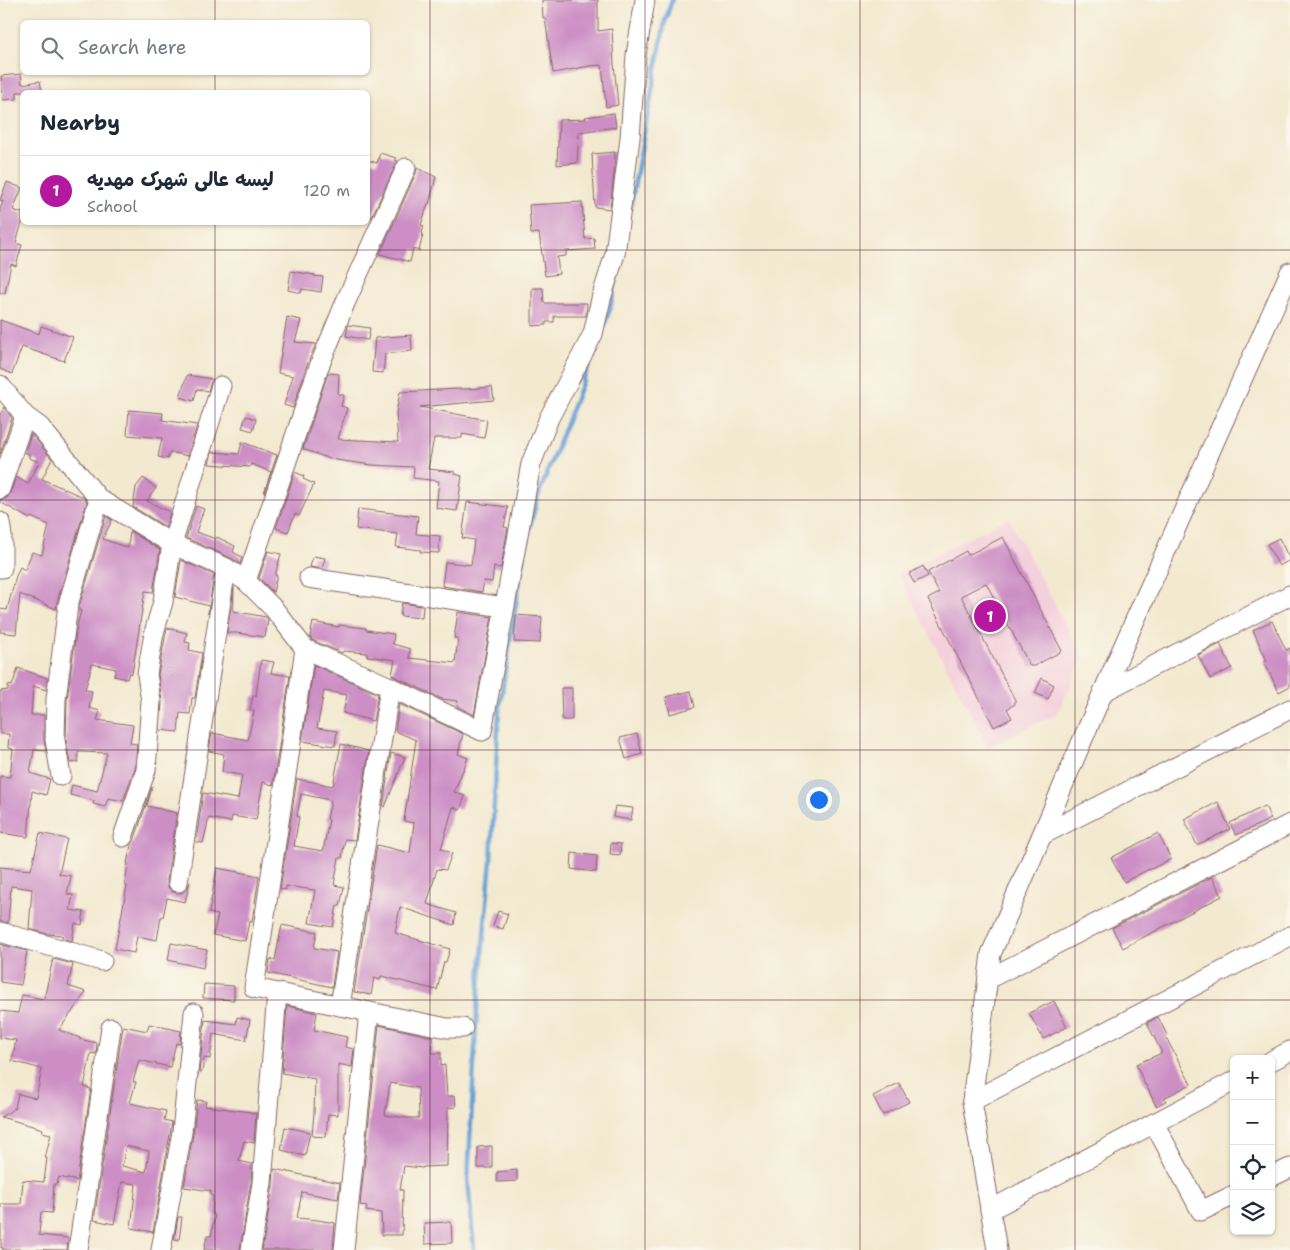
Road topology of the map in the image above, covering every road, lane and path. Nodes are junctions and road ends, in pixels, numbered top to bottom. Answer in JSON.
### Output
{"nodes":[{"id":1,"x":645,"y":0,"type":"edge"},
{"id":2,"x":406,"y":168,"type":"dead end"},
{"id":3,"x":1290,"y":272,"type":"edge"},
{"id":4,"x":0,"y":385,"type":"edge"},
{"id":5,"x":221,"y":386,"type":"dead end"},
{"id":6,"x":26,"y":416,"type":"junction"},
{"id":7,"x":0,"y":489,"type":"edge"},
{"id":8,"x":99,"y":499,"type":"junction"},
{"id":9,"x":0,"y":522,"type":"edge"},
{"id":10,"x":172,"y":544,"type":"junction"},
{"id":11,"x":0,"y":568,"type":"edge"},
{"id":12,"x":226,"y":568,"type":"junction"},
{"id":13,"x":309,"y":578,"type":"dead end"},
{"id":14,"x":246,"y":581,"type":"junction"},
{"id":15,"x":1290,"y":595,"type":"edge"},
{"id":16,"x":504,"y":607,"type":"junction"},
{"id":17,"x":305,"y":648,"type":"junction"},
{"id":18,"x":390,"y":687,"type":"junction"},
{"id":19,"x":1103,"y":692,"type":"junction"},
{"id":20,"x":1290,"y":709,"type":"edge"},
{"id":21,"x":61,"y":776,"type":"dead end"},
{"id":22,"x":1290,"y":824,"type":"edge"},
{"id":23,"x":1042,"y":834,"type":"junction"},
{"id":24,"x":123,"y":837,"type":"dead end"},
{"id":25,"x":178,"y":882,"type":"dead end"},
{"id":26,"x":0,"y":932,"type":"edge"},
{"id":27,"x":1290,"y":936,"type":"edge"},
{"id":28,"x":102,"y":961,"type":"dead end"},
{"id":29,"x":988,"y":979,"type":"junction"},
{"id":30,"x":277,"y":993,"type":"junction"},
{"id":31,"x":340,"y":1006,"type":"junction"},
{"id":32,"x":369,"y":1012,"type":"junction"},
{"id":33,"x":194,"y":1013,"type":"dead end"},
{"id":34,"x":111,"y":1028,"type":"dead end"},
{"id":35,"x":463,"y":1028,"type":"dead end"},
{"id":36,"x":1290,"y":1051,"type":"edge"},
{"id":37,"x":1275,"y":1059,"type":"edge"},
{"id":38,"x":1230,"y":1083,"type":"edge"},
{"id":39,"x":972,"y":1101,"type":"junction"},
{"id":40,"x":1154,"y":1123,"type":"junction"},
{"id":41,"x":1290,"y":1168,"type":"edge"},
{"id":42,"x":1275,"y":1175,"type":"edge"},
{"id":43,"x":1230,"y":1197,"type":"edge"},
{"id":44,"x":990,"y":1210,"type":"junction"},
{"id":45,"x":78,"y":1250,"type":"edge"},
{"id":46,"x":161,"y":1250,"type":"edge"},
{"id":47,"x":251,"y":1250,"type":"edge"},
{"id":48,"x":344,"y":1250,"type":"edge"},
{"id":49,"x":997,"y":1250,"type":"edge"}],
"edges":[{"from":1,"to":16,"type":"street"},
{"from":2,"to":14,"type":"street"},
{"from":3,"to":19,"type":"street"},
{"from":4,"to":6,"type":"street"},
{"from":5,"to":10,"type":"street"},
{"from":6,"to":7,"type":"street"},
{"from":6,"to":8,"type":"street"},
{"from":8,"to":10,"type":"street"},
{"from":8,"to":21,"type":"street"},
{"from":9,"to":11,"type":"street"},
{"from":10,"to":12,"type":"street"},
{"from":10,"to":24,"type":"street"},
{"from":12,"to":14,"type":"street"},
{"from":12,"to":25,"type":"street"},
{"from":13,"to":16,"type":"street"},
{"from":14,"to":17,"type":"street"},
{"from":15,"to":19,"type":"street"},
{"from":16,"to":18,"type":"street"},
{"from":17,"to":18,"type":"street"},
{"from":17,"to":30,"type":"street"},
{"from":18,"to":31,"type":"street"},
{"from":19,"to":23,"type":"street"},
{"from":20,"to":23,"type":"street"},
{"from":22,"to":29,"type":"street"},
{"from":23,"to":29,"type":"street"},
{"from":26,"to":28,"type":"street"},
{"from":27,"to":39,"type":"street"},
{"from":29,"to":39,"type":"street"},
{"from":30,"to":31,"type":"street"},
{"from":30,"to":47,"type":"street"},
{"from":31,"to":32,"type":"street"},
{"from":32,"to":35,"type":"street"},
{"from":32,"to":48,"type":"street"},
{"from":33,"to":46,"type":"street"},
{"from":34,"to":45,"type":"street"},
{"from":36,"to":37,"type":"street"},
{"from":38,"to":40,"type":"street"},
{"from":39,"to":44,"type":"street"},
{"from":40,"to":43,"type":"street"},
{"from":40,"to":44,"type":"street"},
{"from":41,"to":42,"type":"street"},
{"from":44,"to":49,"type":"street"}]}
